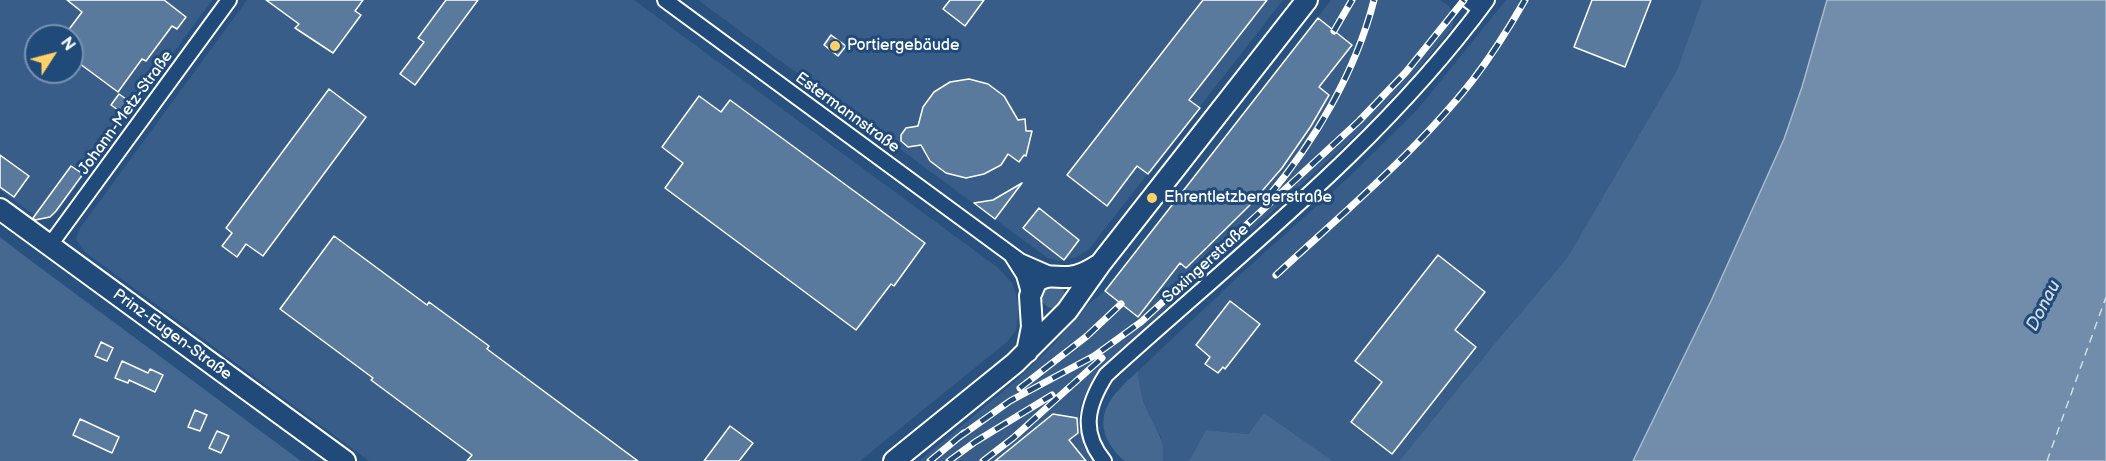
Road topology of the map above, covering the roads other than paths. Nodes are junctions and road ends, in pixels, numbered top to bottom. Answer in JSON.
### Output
{"nodes":[{"id":1,"x":229,"y":0,"type":"edge"},
{"id":2,"x":665,"y":0,"type":"edge"},
{"id":3,"x":1307,"y":0,"type":"edge"},
{"id":4,"x":1468,"y":0,"type":"edge"},
{"id":5,"x":1483,"y":5,"type":"edge"},
{"id":6,"x":0,"y":209,"type":"edge"},
{"id":7,"x":50,"y":245,"type":"junction"},
{"id":8,"x":1009,"y":252,"type":"junction"},
{"id":9,"x":1101,"y":263,"type":"junction"},
{"id":10,"x":1056,"y":276,"type":"junction"},
{"id":11,"x":1031,"y":300,"type":"junction"},
{"id":12,"x":1069,"y":309,"type":"junction"},
{"id":13,"x":1027,"y":352,"type":"junction"},
{"id":14,"x":345,"y":461,"type":"edge"},
{"id":15,"x":894,"y":461,"type":"edge"},
{"id":16,"x":1104,"y":461,"type":"edge"}],
"edges":[{"from":1,"to":7,"type":"street","name":"Johann-Metz-Straße"},
{"from":2,"to":8,"type":"street","name":"Estermannstraße"},
{"from":3,"to":9,"type":"street"},
{"from":4,"to":5,"type":"street"},
{"from":5,"to":16,"type":"street","name":"Saxingerstraße"},
{"from":6,"to":7,"type":"street","name":"Prinz-Eugen-Straße"},
{"from":7,"to":14,"type":"street","name":"Prinz-Eugen-Straße"},
{"from":8,"to":10,"type":"street","name":"Estermannstraße"},
{"from":8,"to":11,"type":"street","name":"Estermannstraße"},
{"from":9,"to":10,"type":"street"},
{"from":9,"to":12,"type":"street"},
{"from":10,"to":11,"type":"street"},
{"from":10,"to":12,"type":"street"},
{"from":11,"to":12,"type":"street"},
{"from":11,"to":13,"type":"street"},
{"from":12,"to":13,"type":"street"},
{"from":13,"to":15,"type":"street"}]}
